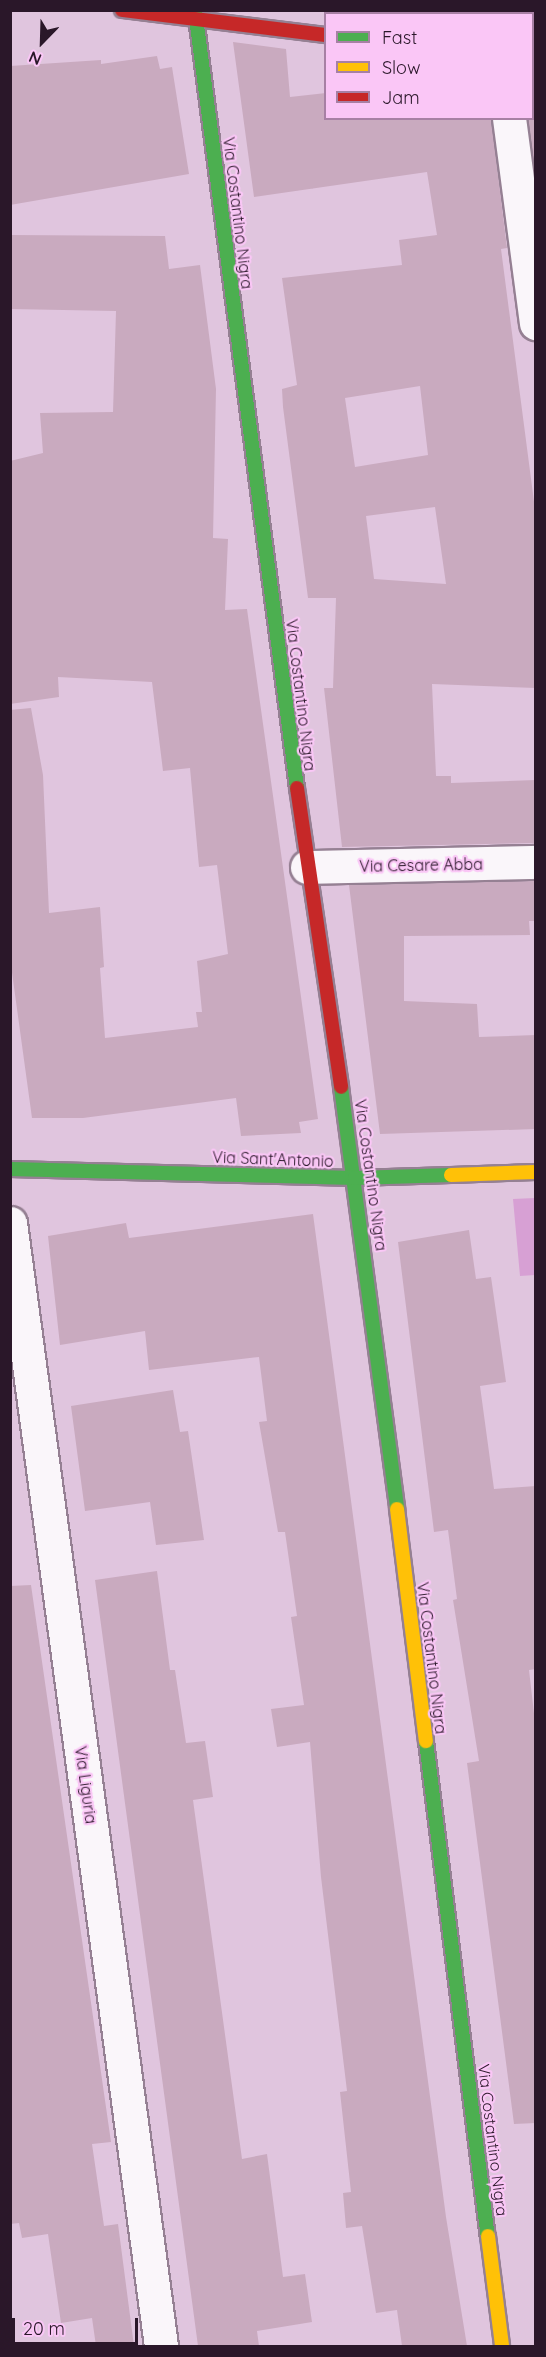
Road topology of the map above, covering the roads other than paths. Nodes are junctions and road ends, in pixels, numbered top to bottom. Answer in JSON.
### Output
{"nodes":[{"id":1,"x":122,"y":10,"type":"edge"},
{"id":2,"x":196,"y":15,"type":"edge"},
{"id":3,"x":324,"y":35,"type":"edge"},
{"id":4,"x":509,"y":120,"type":"edge"},
{"id":5,"x":536,"y":323,"type":"edge"},
{"id":6,"x":536,"y":862,"type":"edge"},
{"id":7,"x":307,"y":867,"type":"junction"},
{"id":8,"x":10,"y":1169,"type":"edge"},
{"id":9,"x":536,"y":1172,"type":"edge"},
{"id":10,"x":356,"y":1178,"type":"junction"},
{"id":11,"x":10,"y":1223,"type":"edge"},
{"id":12,"x":160,"y":2346,"type":"edge"},
{"id":13,"x":502,"y":2346,"type":"edge"}],
"edges":[{"from":1,"to":2,"type":"street"},
{"from":2,"to":3,"type":"street"},
{"from":2,"to":7,"type":"street","name":"Via Costantino Nigra"},
{"from":4,"to":5,"type":"street"},
{"from":6,"to":7,"type":"street","name":"Via Cesare Abba"},
{"from":7,"to":10,"type":"street","name":"Via Costantino Nigra"},
{"from":8,"to":10,"type":"street","name":"Via Sant'Antonio"},
{"from":9,"to":10,"type":"street","name":"Via Sant'Antonio"},
{"from":10,"to":13,"type":"street","name":"Via Costantino Nigra"},
{"from":11,"to":12,"type":"street","name":"Via Liguria"}]}
